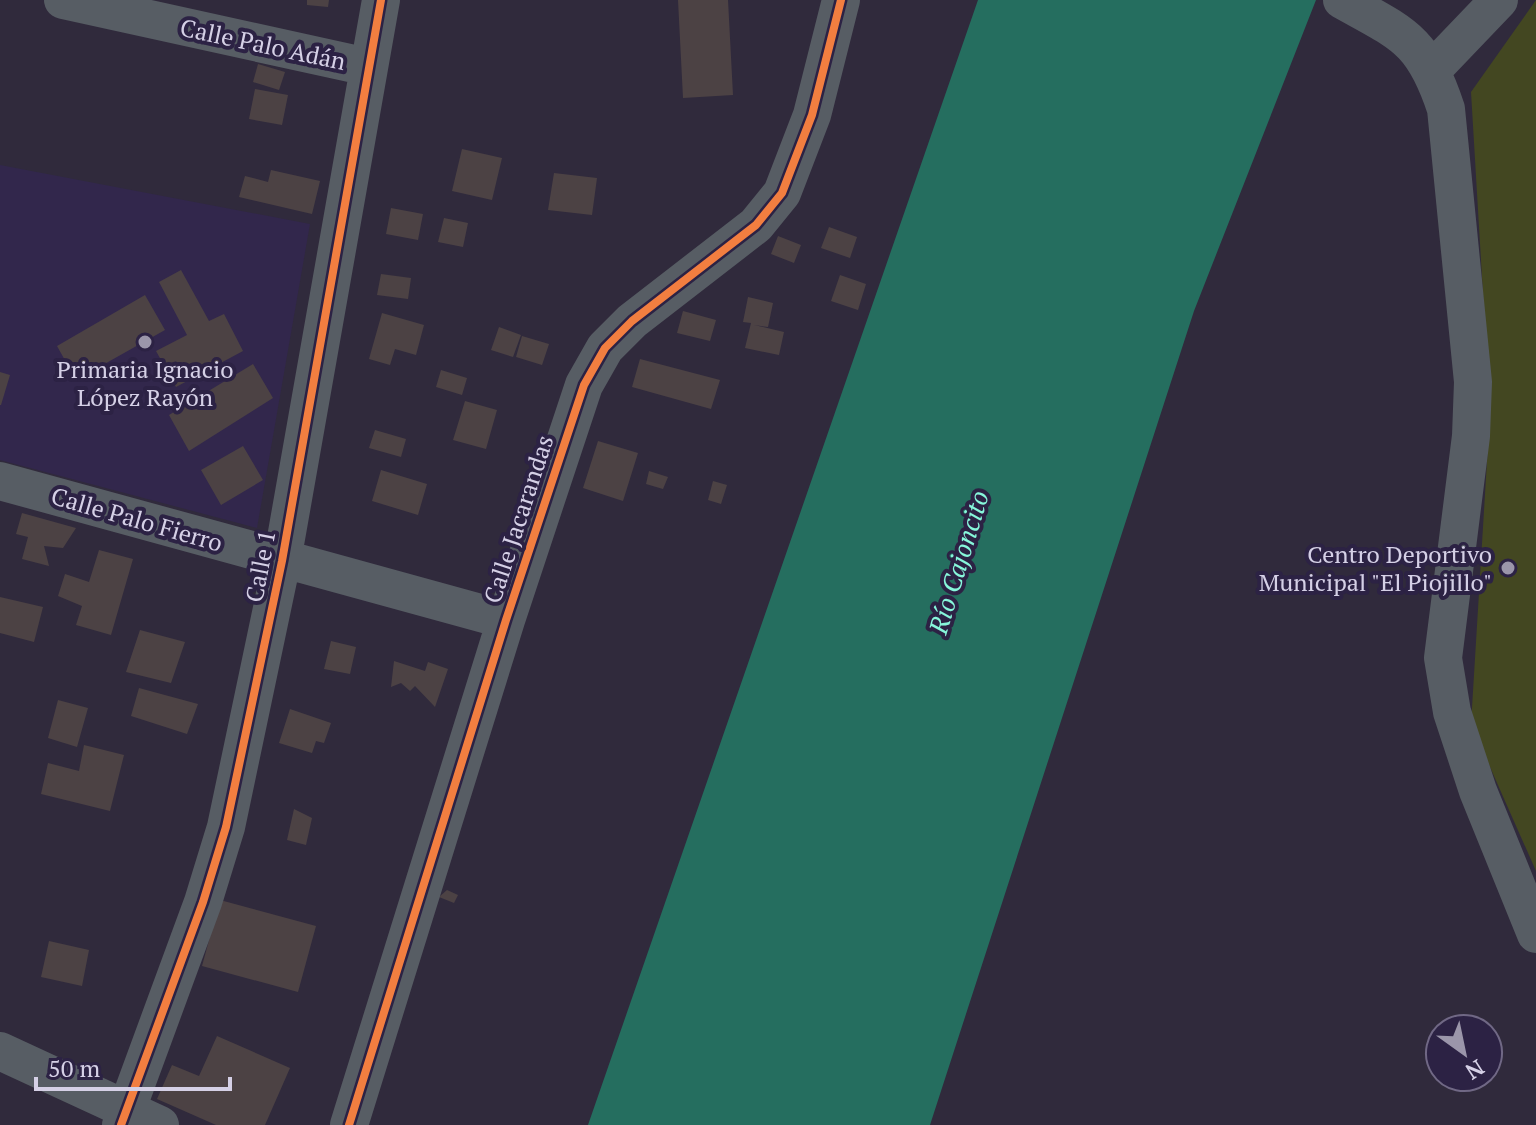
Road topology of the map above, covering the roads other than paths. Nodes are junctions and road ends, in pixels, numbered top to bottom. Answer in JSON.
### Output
{"nodes":[{"id":1,"x":63,"y":0,"type":"edge"},
{"id":2,"x":381,"y":0,"type":"edge"},
{"id":3,"x":841,"y":0,"type":"edge"},
{"id":4,"x":1342,"y":0,"type":"edge"},
{"id":5,"x":1499,"y":0,"type":"edge"},
{"id":6,"x":368,"y":67,"type":"junction"},
{"id":7,"x":1433,"y":69,"type":"junction"},
{"id":8,"x":0,"y":481,"type":"edge"},
{"id":9,"x":282,"y":561,"type":"junction"},
{"id":10,"x":506,"y":620,"type":"junction"},
{"id":11,"x":1536,"y":934,"type":"edge"},
{"id":12,"x":0,"y":1051,"type":"edge"},
{"id":13,"x":136,"y":1120,"type":"edge"},
{"id":14,"x":349,"y":1125,"type":"edge"}],
"edges":[{"from":1,"to":6,"type":"street","name":"Calle Palo Adán"},
{"from":2,"to":6,"type":"street","name":"Calle 1"},
{"from":3,"to":10,"type":"street","name":"Calle Jacarandas"},
{"from":4,"to":7,"type":"street"},
{"from":5,"to":7,"type":"street"},
{"from":6,"to":9,"type":"street","name":"Calle 1"},
{"from":7,"to":11,"type":"street"},
{"from":8,"to":9,"type":"street","name":"Calle Palo Fierro"},
{"from":9,"to":10,"type":"street","name":"Calle Palo Fierro"},
{"from":9,"to":13,"type":"street","name":"Calle 1"},
{"from":10,"to":14,"type":"street","name":"Calle Jacarandas"},
{"from":12,"to":13,"type":"street"}]}
